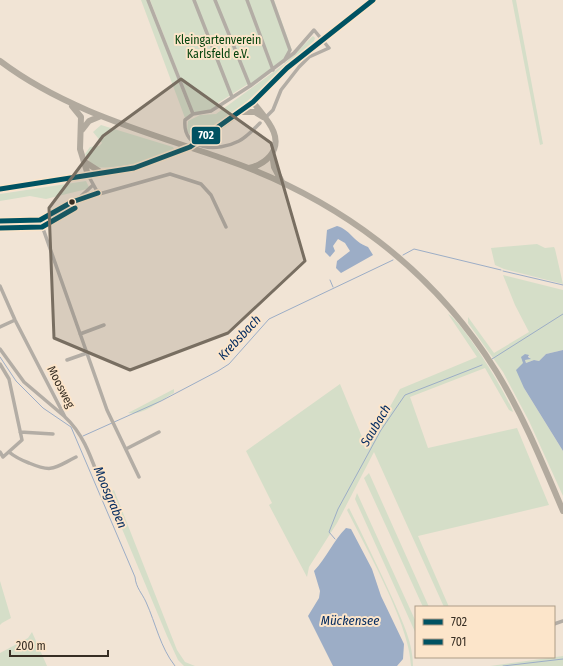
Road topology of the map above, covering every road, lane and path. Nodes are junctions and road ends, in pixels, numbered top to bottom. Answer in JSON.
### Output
{"nodes":[{"id":1,"x":148,"y":0,"type":"edge"},
{"id":2,"x":194,"y":0,"type":"edge"},
{"id":3,"x":215,"y":0,"type":"edge"},
{"id":4,"x":247,"y":0,"type":"edge"},
{"id":5,"x":272,"y":0,"type":"edge"},
{"id":6,"x":373,"y":0,"type":"edge"},
{"id":7,"x":321,"y":40,"type":"junction"},
{"id":8,"x":0,"y":61,"type":"edge"},
{"id":9,"x":284,"y":61,"type":"junction"},
{"id":10,"x":273,"y":70,"type":"junction"},
{"id":11,"x":250,"y":86,"type":"junction"},
{"id":12,"x":232,"y":97,"type":"junction"},
{"id":13,"x":253,"y":102,"type":"junction"},
{"id":14,"x":70,"y":103,"type":"junction"},
{"id":15,"x":241,"y":112,"type":"junction"},
{"id":16,"x":192,"y":114,"type":"junction"},
{"id":17,"x":101,"y":116,"type":"junction"},
{"id":18,"x":264,"y":119,"type":"junction"},
{"id":19,"x":82,"y":130,"type":"junction"},
{"id":20,"x":272,"y":154,"type":"junction"},
{"id":21,"x":84,"y":162,"type":"junction"},
{"id":22,"x":249,"y":168,"type":"junction"},
{"id":23,"x":102,"y":173,"type":"junction"},
{"id":24,"x":88,"y":175,"type":"junction"},
{"id":25,"x":282,"y":182,"type":"junction"},
{"id":26,"x":93,"y":185,"type":"junction"},
{"id":27,"x":0,"y":189,"type":"edge"},
{"id":28,"x":98,"y":193,"type":"junction"},
{"id":29,"x":78,"y":200,"type":"junction"},
{"id":30,"x":40,"y":220,"type":"junction"},
{"id":31,"x":0,"y":221,"type":"edge"},
{"id":32,"x":226,"y":227,"type":"dead end"},
{"id":33,"x":0,"y":289,"type":"edge"},
{"id":34,"x":15,"y":320,"type":"junction"},
{"id":35,"x":104,"y":325,"type":"dead end"},
{"id":36,"x":0,"y":327,"type":"edge"},
{"id":37,"x":80,"y":334,"type":"junction"},
{"id":38,"x":0,"y":349,"type":"edge"},
{"id":39,"x":87,"y":352,"type":"junction"},
{"id":40,"x":67,"y":360,"type":"dead end"},
{"id":41,"x":0,"y":364,"type":"edge"},
{"id":42,"x":4,"y":371,"type":"junction"},
{"id":43,"x":0,"y":374,"type":"edge"},
{"id":44,"x":60,"y":406,"type":"junction"},
{"id":45,"x":56,"y":410,"type":"junction"},
{"id":46,"x":65,"y":417,"type":"junction"},
{"id":47,"x":20,"y":432,"type":"junction"},
{"id":48,"x":159,"y":432,"type":"dead end"},
{"id":49,"x":52,"y":434,"type":"dead end"},
{"id":50,"x":126,"y":449,"type":"junction"},
{"id":51,"x":0,"y":452,"type":"edge"},
{"id":52,"x":9,"y":452,"type":"junction"},
{"id":53,"x":76,"y":456,"type":"dead end"},
{"id":54,"x":139,"y":477,"type":"dead end"},
{"id":55,"x":106,"y":494,"type":"dead end"},
{"id":56,"x":563,"y":511,"type":"edge"}],
"edges":[{"from":1,"to":16,"type":"street"},
{"from":2,"to":12,"type":"street"},
{"from":3,"to":11,"type":"street"},
{"from":4,"to":10,"type":"street"},
{"from":5,"to":9,"type":"street"},
{"from":6,"to":7,"type":"main road"},
{"from":7,"to":9,"type":"street"},
{"from":7,"to":13,"type":"main road"},
{"from":7,"to":18,"type":"street"},
{"from":8,"to":14,"type":"highway"},
{"from":9,"to":10,"type":"street"},
{"from":10,"to":11,"type":"street"},
{"from":11,"to":12,"type":"street"},
{"from":12,"to":16,"type":"street"},
{"from":13,"to":15,"type":"main road"},
{"from":13,"to":18,"type":"highway"},
{"from":14,"to":17,"type":"highway"},
{"from":14,"to":19,"type":"highway"},
{"from":15,"to":18,"type":"highway"},
{"from":15,"to":23,"type":"main road","bridge":true},
{"from":16,"to":18,"type":"street"},
{"from":17,"to":19,"type":"highway"},
{"from":17,"to":22,"type":"highway"},
{"from":18,"to":20,"type":"highway"},
{"from":19,"to":21,"type":"highway"},
{"from":20,"to":22,"type":"highway"},
{"from":20,"to":25,"type":"highway"},
{"from":21,"to":23,"type":"highway"},
{"from":21,"to":24,"type":"highway"},
{"from":22,"to":25,"type":"highway"},
{"from":23,"to":24,"type":"main road"},
{"from":24,"to":26,"type":"street"},
{"from":24,"to":27,"type":"main road"},
{"from":25,"to":56,"type":"highway"},
{"from":26,"to":28,"type":"street"},
{"from":26,"to":29,"type":"street"},
{"from":28,"to":29,"type":"street"},
{"from":28,"to":32,"type":"street"},
{"from":29,"to":30,"type":"street"},
{"from":30,"to":31,"type":"street"},
{"from":30,"to":37,"type":"street"},
{"from":33,"to":34,"type":"street","name":"Moosweg"},
{"from":34,"to":36,"type":"street"},
{"from":34,"to":44,"type":"street","name":"Moosweg"},
{"from":35,"to":37,"type":"street"},
{"from":37,"to":39,"type":"street"},
{"from":38,"to":45,"type":"street"},
{"from":39,"to":40,"type":"street"},
{"from":39,"to":50,"type":"street"},
{"from":41,"to":42,"type":"street"},
{"from":42,"to":43,"type":"street"},
{"from":42,"to":47,"type":"street"},
{"from":44,"to":45,"type":"street"},
{"from":44,"to":46,"type":"street","name":"Moosweg"},
{"from":45,"to":46,"type":"street"},
{"from":46,"to":55,"type":"street","name":"Moosweg"},
{"from":47,"to":49,"type":"street"},
{"from":47,"to":52,"type":"street"},
{"from":48,"to":50,"type":"street"},
{"from":50,"to":54,"type":"street"},
{"from":51,"to":52,"type":"street"},
{"from":52,"to":53,"type":"street"}]}
